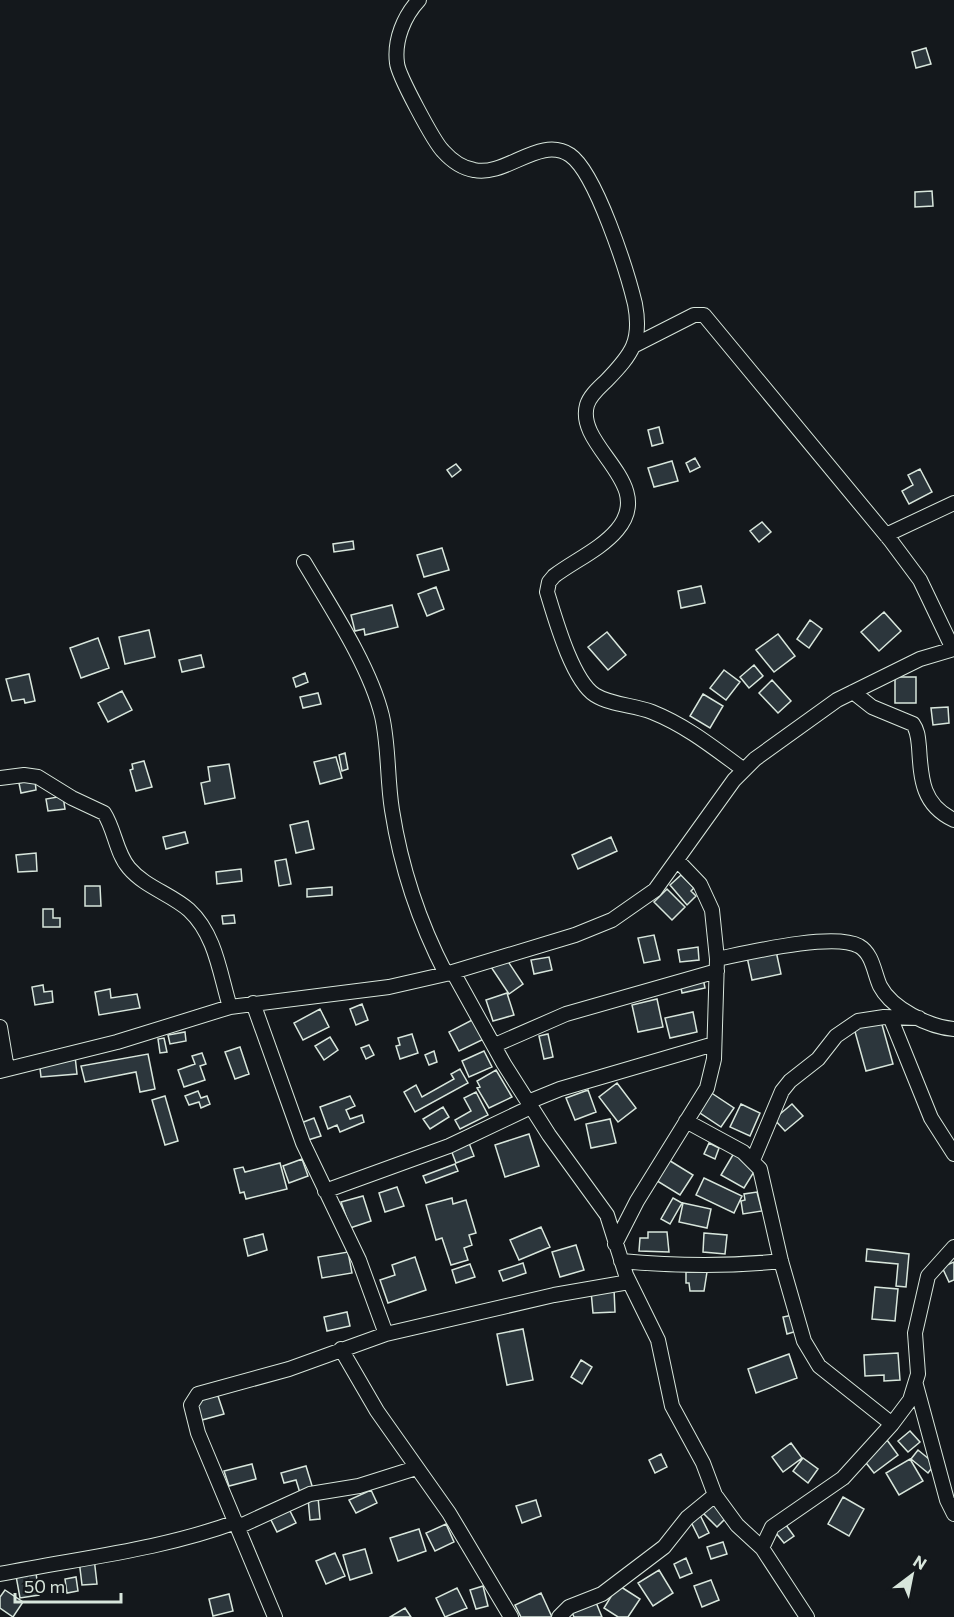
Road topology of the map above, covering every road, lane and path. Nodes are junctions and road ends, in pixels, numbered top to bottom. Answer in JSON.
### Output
{"nodes":[{"id":1,"x":419,"y":0,"type":"edge"},
{"id":2,"x":635,"y":345,"type":"junction"},
{"id":3,"x":954,"y":503,"type":"edge"},
{"id":4,"x":886,"y":535,"type":"junction"},
{"id":5,"x":304,"y":562,"type":"dead end"},
{"id":6,"x":953,"y":649,"type":"edge"},
{"id":7,"x":853,"y":692,"type":"junction"},
{"id":8,"x":744,"y":770,"type":"junction"},
{"id":9,"x":0,"y":778,"type":"edge"},
{"id":10,"x":954,"y":820,"type":"edge"},
{"id":11,"x":678,"y":861,"type":"junction"},
{"id":12,"x":717,"y":965,"type":"junction"},
{"id":13,"x":449,"y":973,"type":"junction"},
{"id":14,"x":253,"y":1003,"type":"junction"},
{"id":15,"x":230,"y":1007,"type":"junction"},
{"id":16,"x":918,"y":1018,"type":"junction"},
{"id":17,"x":891,"y":1019,"type":"junction"},
{"id":18,"x":0,"y":1027,"type":"edge"},
{"id":19,"x":954,"y":1029,"type":"edge"},
{"id":20,"x":714,"y":1044,"type":"junction"},
{"id":21,"x":495,"y":1045,"type":"junction"},
{"id":22,"x":4,"y":1070,"type":"edge"},
{"id":23,"x":530,"y":1105,"type":"junction"},
{"id":24,"x":686,"y":1121,"type":"junction"},
{"id":25,"x":954,"y":1154,"type":"edge"},
{"id":26,"x":753,"y":1160,"type":"junction"},
{"id":27,"x":325,"y":1191,"type":"junction"},
{"id":28,"x":615,"y":1244,"type":"junction"},
{"id":29,"x":954,"y":1247,"type":"edge"},
{"id":30,"x":781,"y":1260,"type":"junction"},
{"id":31,"x":621,"y":1261,"type":"junction"},
{"id":32,"x":629,"y":1282,"type":"junction"},
{"id":33,"x":386,"y":1334,"type":"junction"},
{"id":34,"x":341,"y":1349,"type":"junction"},
{"id":35,"x":916,"y":1385,"type":"junction"},
{"id":36,"x":892,"y":1424,"type":"junction"},
{"id":37,"x":416,"y":1468,"type":"junction"},
{"id":38,"x":715,"y":1495,"type":"junction"},
{"id":39,"x":954,"y":1514,"type":"edge"},
{"id":40,"x":237,"y":1525,"type":"junction"},
{"id":41,"x":762,"y":1548,"type":"junction"},
{"id":42,"x":0,"y":1574,"type":"edge"},
{"id":43,"x":801,"y":1615,"type":"edge"},
{"id":44,"x":275,"y":1617,"type":"edge"},
{"id":45,"x":512,"y":1617,"type":"edge"},
{"id":46,"x":559,"y":1617,"type":"edge"}],
"edges":[{"from":1,"to":2,"type":"street"},
{"from":2,"to":4,"type":"street"},
{"from":2,"to":8,"type":"street"},
{"from":3,"to":4,"type":"street"},
{"from":4,"to":6,"type":"street"},
{"from":5,"to":13,"type":"street"},
{"from":6,"to":7,"type":"street"},
{"from":7,"to":8,"type":"street"},
{"from":7,"to":10,"type":"street"},
{"from":8,"to":11,"type":"street"},
{"from":9,"to":15,"type":"street"},
{"from":11,"to":12,"type":"street"},
{"from":11,"to":13,"type":"street"},
{"from":12,"to":16,"type":"street"},
{"from":12,"to":20,"type":"street"},
{"from":12,"to":21,"type":"street"},
{"from":13,"to":14,"type":"street"},
{"from":13,"to":21,"type":"street"},
{"from":14,"to":15,"type":"street"},
{"from":14,"to":27,"type":"street"},
{"from":15,"to":22,"type":"street"},
{"from":16,"to":17,"type":"street"},
{"from":16,"to":19,"type":"street"},
{"from":17,"to":25,"type":"street"},
{"from":17,"to":26,"type":"street"},
{"from":18,"to":22,"type":"street"},
{"from":20,"to":23,"type":"street"},
{"from":20,"to":24,"type":"street"},
{"from":21,"to":23,"type":"street"},
{"from":23,"to":27,"type":"street"},
{"from":23,"to":28,"type":"street"},
{"from":24,"to":26,"type":"street"},
{"from":24,"to":28,"type":"street"},
{"from":26,"to":30,"type":"street"},
{"from":27,"to":33,"type":"street"},
{"from":28,"to":31,"type":"street"},
{"from":29,"to":35,"type":"street"},
{"from":30,"to":31,"type":"street"},
{"from":30,"to":36,"type":"street"},
{"from":31,"to":32,"type":"street"},
{"from":32,"to":33,"type":"street"},
{"from":32,"to":38,"type":"street"},
{"from":33,"to":34,"type":"street"},
{"from":34,"to":37,"type":"street"},
{"from":34,"to":40,"type":"street"},
{"from":35,"to":36,"type":"street"},
{"from":35,"to":39,"type":"street"},
{"from":36,"to":41,"type":"street"},
{"from":37,"to":40,"type":"street"},
{"from":37,"to":45,"type":"street"},
{"from":38,"to":41,"type":"street"},
{"from":38,"to":46,"type":"street"},
{"from":40,"to":42,"type":"street"},
{"from":40,"to":44,"type":"street"},
{"from":41,"to":43,"type":"street"}]}
